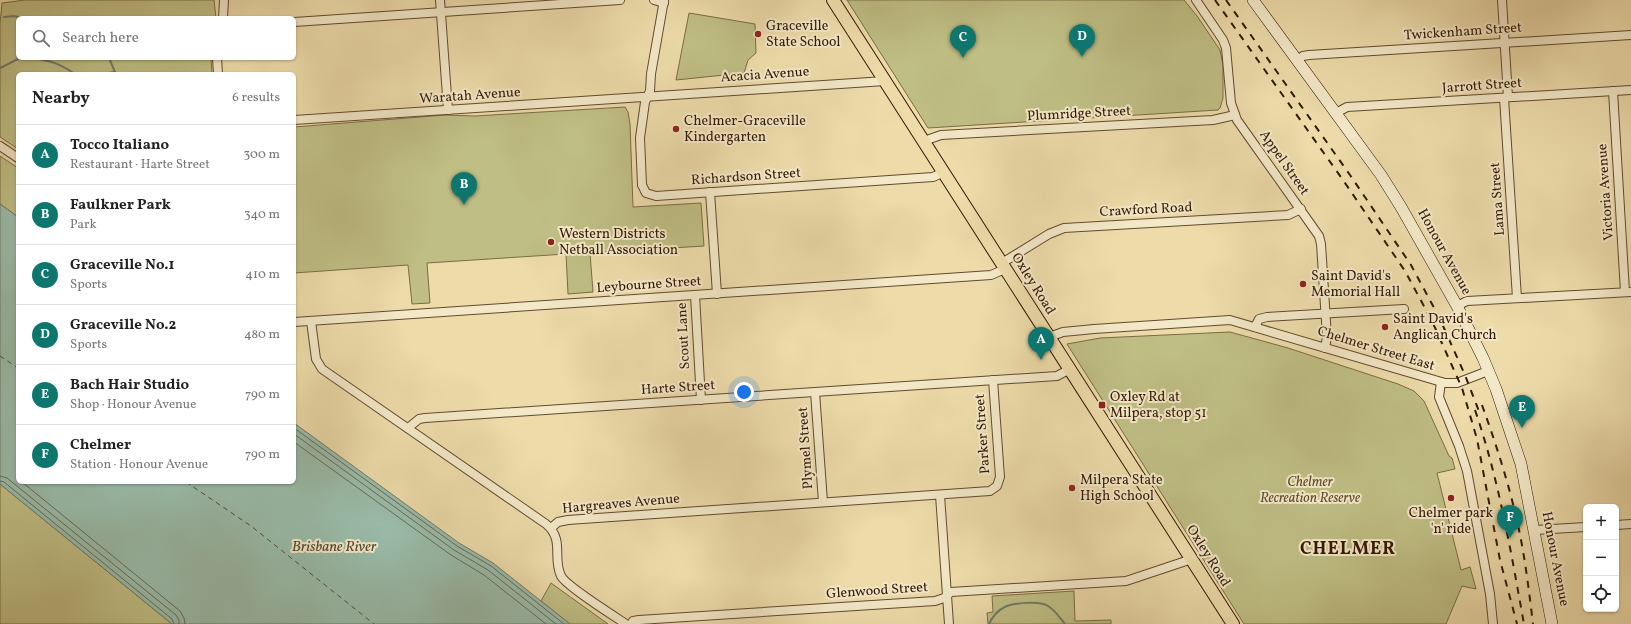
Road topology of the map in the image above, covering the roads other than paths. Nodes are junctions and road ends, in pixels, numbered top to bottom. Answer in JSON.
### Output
{"nodes":[{"id":1,"x":224,"y":0,"type":"edge"},
{"id":2,"x":440,"y":0,"type":"edge"},
{"id":3,"x":620,"y":0,"type":"edge"},
{"id":4,"x":654,"y":0,"type":"edge"},
{"id":5,"x":834,"y":0,"type":"edge"},
{"id":6,"x":1196,"y":0,"type":"edge"},
{"id":7,"x":1253,"y":0,"type":"edge"},
{"id":8,"x":1502,"y":0,"type":"edge"},
{"id":9,"x":664,"y":2,"type":"edge"},
{"id":10,"x":441,"y":12,"type":"junction"},
{"id":11,"x":223,"y":16,"type":"edge"},
{"id":12,"x":296,"y":22,"type":"edge"},
{"id":13,"x":1631,"y":35,"type":"edge"},
{"id":14,"x":1505,"y":43,"type":"junction"},
{"id":15,"x":217,"y":60,"type":"edge"},
{"id":16,"x":1297,"y":60,"type":"junction"},
{"id":17,"x":218,"y":72,"type":"edge"},
{"id":18,"x":885,"y":81,"type":"junction"},
{"id":19,"x":1631,"y":90,"type":"edge"},
{"id":20,"x":1613,"y":91,"type":"junction"},
{"id":21,"x":647,"y":97,"type":"junction"},
{"id":22,"x":1506,"y":98,"type":"junction"},
{"id":23,"x":448,"y":110,"type":"junction"},
{"id":24,"x":1336,"y":113,"type":"junction"},
{"id":25,"x":1235,"y":115,"type":"junction"},
{"id":26,"x":296,"y":120,"type":"edge"},
{"id":27,"x":924,"y":141,"type":"junction"},
{"id":28,"x":0,"y":146,"type":"edge"},
{"id":29,"x":16,"y":157,"type":"edge"},
{"id":30,"x":944,"y":172,"type":"junction"},
{"id":31,"x":710,"y":192,"type":"junction"},
{"id":32,"x":1301,"y":209,"type":"junction"},
{"id":33,"x":1003,"y":266,"type":"junction"},
{"id":34,"x":1628,"y":292,"type":"edge"},
{"id":35,"x":717,"y":294,"type":"junction"},
{"id":36,"x":695,"y":295,"type":"junction"},
{"id":37,"x":1517,"y":298,"type":"junction"},
{"id":38,"x":1457,"y":306,"type":"junction"},
{"id":39,"x":1404,"y":309,"type":"dead end"},
{"id":40,"x":1325,"y":314,"type":"junction"},
{"id":41,"x":296,"y":322,"type":"edge"},
{"id":42,"x":311,"y":322,"type":"junction"},
{"id":43,"x":1255,"y":327,"type":"junction"},
{"id":44,"x":1048,"y":337,"type":"junction"},
{"id":45,"x":1325,"y":348,"type":"junction"},
{"id":46,"x":1070,"y":369,"type":"junction"},
{"id":47,"x":1488,"y":371,"type":"junction"},
{"id":48,"x":993,"y":380,"type":"junction"},
{"id":49,"x":1441,"y":382,"type":"junction"},
{"id":50,"x":815,"y":392,"type":"junction"},
{"id":51,"x":701,"y":400,"type":"junction"},
{"id":52,"x":408,"y":428,"type":"junction"},
{"id":53,"x":997,"y":486,"type":"joint"},
{"id":54,"x":940,"y":495,"type":"junction"},
{"id":55,"x":823,"y":502,"type":"junction"},
{"id":56,"x":1631,"y":524,"type":"edge"},
{"id":57,"x":1619,"y":525,"type":"edge"},
{"id":58,"x":1583,"y":527,"type":"edge"},
{"id":59,"x":551,"y":528,"type":"junction"},
{"id":60,"x":1535,"y":530,"type":"junction"},
{"id":61,"x":1192,"y":559,"type":"junction"},
{"id":62,"x":947,"y":595,"type":"junction"},
{"id":63,"x":626,"y":624,"type":"edge"},
{"id":64,"x":631,"y":624,"type":"edge"},
{"id":65,"x":949,"y":624,"type":"edge"},
{"id":66,"x":1233,"y":624,"type":"edge"},
{"id":67,"x":1493,"y":624,"type":"edge"},
{"id":68,"x":1552,"y":624,"type":"edge"}],
"edges":[{"from":1,"to":11,"type":"street"},
{"from":2,"to":10,"type":"street"},
{"from":3,"to":10,"type":"street"},
{"from":4,"to":9,"type":"street"},
{"from":5,"to":18,"type":"main road","name":"Oxley Road"},
{"from":6,"to":25,"type":"street","name":"Appel Street"},
{"from":7,"to":16,"type":"main road","name":"Honour Avenue"},
{"from":8,"to":14,"type":"street","name":"Lama Street"},
{"from":9,"to":21,"type":"street"},
{"from":10,"to":12,"type":"street"},
{"from":10,"to":23,"type":"street"},
{"from":13,"to":14,"type":"street","name":"Twickenham Street"},
{"from":14,"to":16,"type":"street","name":"Twickenham Street"},
{"from":14,"to":22,"type":"street","name":"Lama Street"},
{"from":15,"to":17,"type":"street"},
{"from":16,"to":24,"type":"main road","name":"Honour Avenue"},
{"from":18,"to":21,"type":"street","name":"Acacia Avenue"},
{"from":18,"to":27,"type":"main road","name":"Oxley Road"},
{"from":19,"to":20,"type":"street","name":"Jarrott Street"},
{"from":20,"to":22,"type":"street","name":"Jarrott Street"},
{"from":20,"to":34,"type":"street","name":"Victoria Avenue"},
{"from":21,"to":23,"type":"street","name":"Waratah Avenue"},
{"from":21,"to":31,"type":"street","name":"Richardson Street"},
{"from":22,"to":24,"type":"street","name":"Jarrott Street"},
{"from":22,"to":37,"type":"street","name":"Lama Street"},
{"from":23,"to":26,"type":"street","name":"Waratah Avenue"},
{"from":24,"to":38,"type":"main road","name":"Honour Avenue"},
{"from":25,"to":27,"type":"street","name":"Plumridge Street"},
{"from":25,"to":32,"type":"street","name":"Appel Street"},
{"from":27,"to":30,"type":"main road","name":"Oxley Road"},
{"from":28,"to":29,"type":"street"},
{"from":30,"to":31,"type":"street","name":"Richardson Street"},
{"from":30,"to":33,"type":"main road","name":"Oxley Road"},
{"from":31,"to":35,"type":"street"},
{"from":32,"to":33,"type":"street","name":"Crawford Road"},
{"from":32,"to":40,"type":"street","name":"Appel Street"},
{"from":33,"to":35,"type":"street","name":"Leybourne Street"},
{"from":33,"to":44,"type":"main road","name":"Oxley Road"},
{"from":34,"to":37,"type":"street"},
{"from":35,"to":36,"type":"street","name":"Leybourne Street"},
{"from":36,"to":42,"type":"street","name":"Leybourne Street"},
{"from":36,"to":51,"type":"street","name":"Scout Lane"},
{"from":37,"to":38,"type":"street"},
{"from":38,"to":47,"type":"main road","name":"Honour Avenue"},
{"from":39,"to":40,"type":"street","name":"Chelmer Street East"},
{"from":40,"to":43,"type":"street","name":"Chelmer Street East"},
{"from":40,"to":45,"type":"street","name":"Appel Street"},
{"from":41,"to":42,"type":"street","name":"Leybourne Street"},
{"from":42,"to":52,"type":"street","name":"Hargreaves Avenue"},
{"from":43,"to":44,"type":"street","name":"Chelmer Street East"},
{"from":43,"to":45,"type":"street","name":"Chelmer Street East"},
{"from":44,"to":46,"type":"main road","name":"Oxley Road"},
{"from":45,"to":49,"type":"street","name":"Chelmer Street East"},
{"from":46,"to":48,"type":"street","name":"Harte Street"},
{"from":46,"to":61,"type":"main road","name":"Oxley Road"},
{"from":47,"to":49,"type":"street","name":"Chelmer Street East"},
{"from":47,"to":60,"type":"main road","name":"Honour Avenue"},
{"from":48,"to":50,"type":"street","name":"Harte Street"},
{"from":48,"to":53,"type":"street","name":"Parker Street"},
{"from":49,"to":67,"type":"street"},
{"from":50,"to":51,"type":"street","name":"Harte Street"},
{"from":50,"to":55,"type":"street","name":"Plymel Street"},
{"from":51,"to":52,"type":"street","name":"Harte Street"},
{"from":52,"to":59,"type":"street","name":"Hargreaves Avenue"},
{"from":53,"to":54,"type":"street","name":"Hargreaves Avenue"},
{"from":54,"to":55,"type":"street","name":"Hargreaves Avenue"},
{"from":54,"to":62,"type":"street"},
{"from":55,"to":59,"type":"street","name":"Hargreaves Avenue"},
{"from":56,"to":57,"type":"street"},
{"from":58,"to":60,"type":"street"},
{"from":59,"to":63,"type":"street"},
{"from":60,"to":68,"type":"main road","name":"Honour Avenue"},
{"from":61,"to":62,"type":"street","name":"Glenwood Street"},
{"from":61,"to":66,"type":"main road","name":"Oxley Road"},
{"from":62,"to":64,"type":"street","name":"Glenwood Street"},
{"from":62,"to":65,"type":"street"}]}
